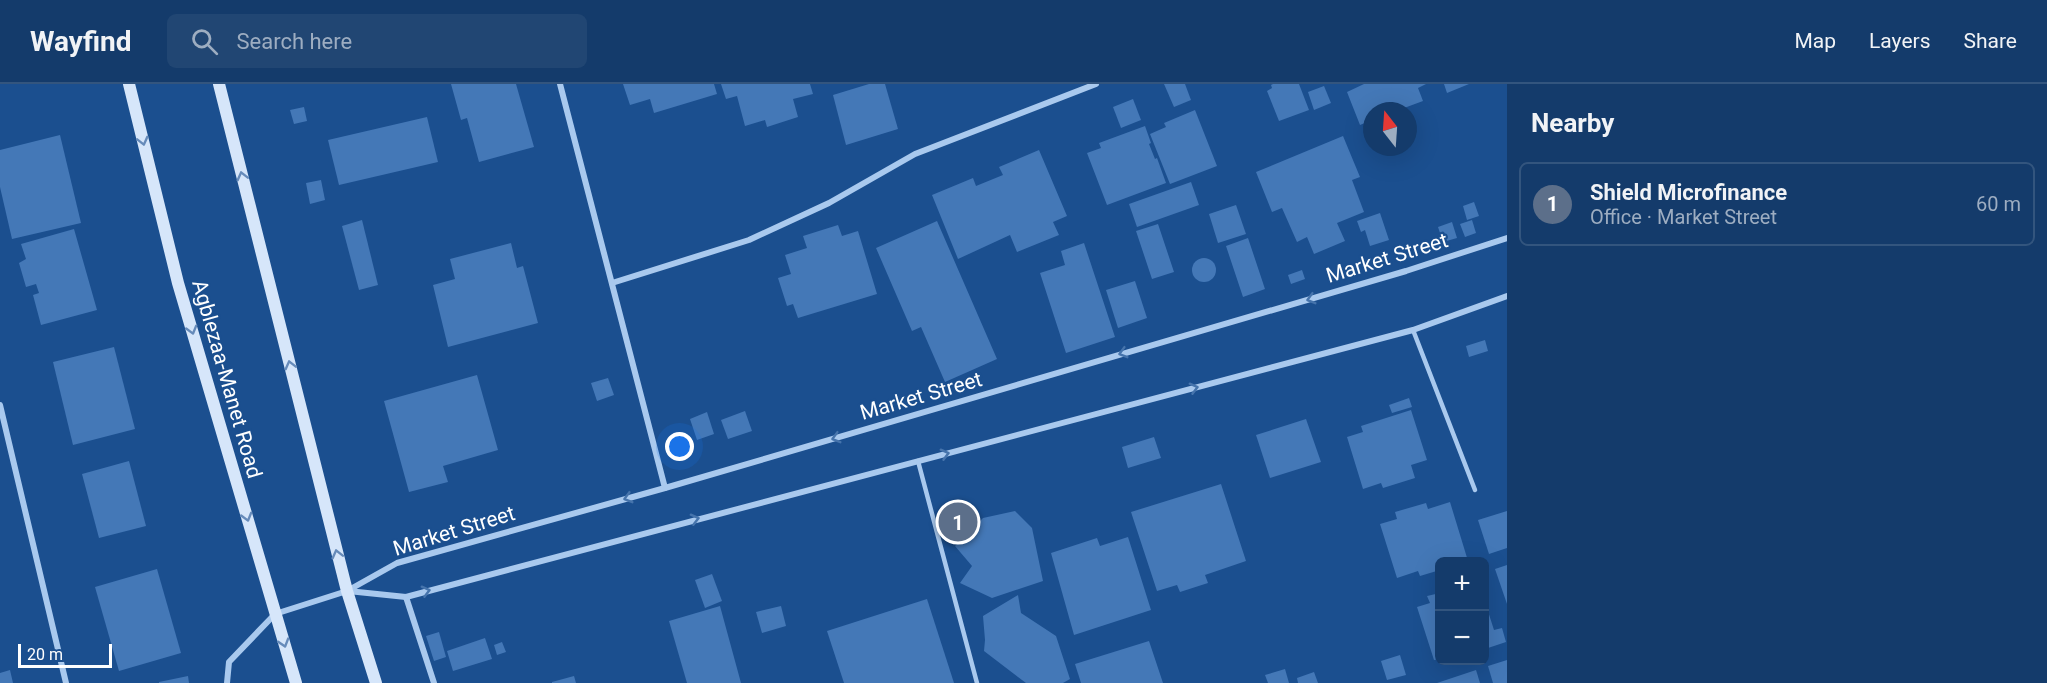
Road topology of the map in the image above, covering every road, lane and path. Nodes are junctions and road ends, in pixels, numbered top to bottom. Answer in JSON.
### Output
{"nodes":[{"id":1,"x":129,"y":84,"type":"edge"},
{"id":2,"x":219,"y":84,"type":"edge"},
{"id":3,"x":560,"y":84,"type":"edge"},
{"id":4,"x":1096,"y":84,"type":"edge"},
{"id":5,"x":1507,"y":238,"type":"edge"},
{"id":6,"x":612,"y":283,"type":"junction"},
{"id":7,"x":1507,"y":296,"type":"edge"},
{"id":8,"x":1413,"y":330,"type":"junction"},
{"id":9,"x":0,"y":405,"type":"edge"},
{"id":10,"x":918,"y":461,"type":"junction"},
{"id":11,"x":665,"y":488,"type":"junction"},
{"id":12,"x":1475,"y":490,"type":"dead end"},
{"id":13,"x":347,"y":591,"type":"junction"},
{"id":14,"x":406,"y":597,"type":"junction"},
{"id":15,"x":275,"y":614,"type":"junction"},
{"id":16,"x":294,"y":678,"type":"edge"},
{"id":17,"x":66,"y":683,"type":"edge"},
{"id":18,"x":227,"y":683,"type":"edge"},
{"id":19,"x":376,"y":683,"type":"edge"},
{"id":20,"x":434,"y":683,"type":"edge"},
{"id":21,"x":977,"y":683,"type":"edge"}],
"edges":[{"from":1,"to":15,"type":"main road","name":"Agblezaa-Manet Road","one_way":true},
{"from":13,"to":2,"type":"main road","one_way":true},
{"from":3,"to":6,"type":"street"},
{"from":4,"to":6,"type":"street"},
{"from":5,"to":11,"type":"street","name":"Market Street","one_way":true},
{"from":6,"to":11,"type":"street"},
{"from":7,"to":8,"type":"street","name":"Market Street"},
{"from":10,"to":8,"type":"street","name":"Market Street","one_way":true},
{"from":8,"to":12,"type":"lane"},
{"from":9,"to":17,"type":"street"},
{"from":14,"to":10,"type":"street","name":"Market Street","one_way":true},
{"from":10,"to":21,"type":"lane"},
{"from":11,"to":13,"type":"street","name":"Market Street","one_way":true},
{"from":13,"to":14,"type":"street","name":"Market Street"},
{"from":13,"to":15,"type":"street","name":"Market Street"},
{"from":13,"to":19,"type":"main road"},
{"from":14,"to":20,"type":"street"},
{"from":15,"to":16,"type":"main road","name":"Agblezaa-Manet Road","one_way":true},
{"from":15,"to":18,"type":"street"}]}
